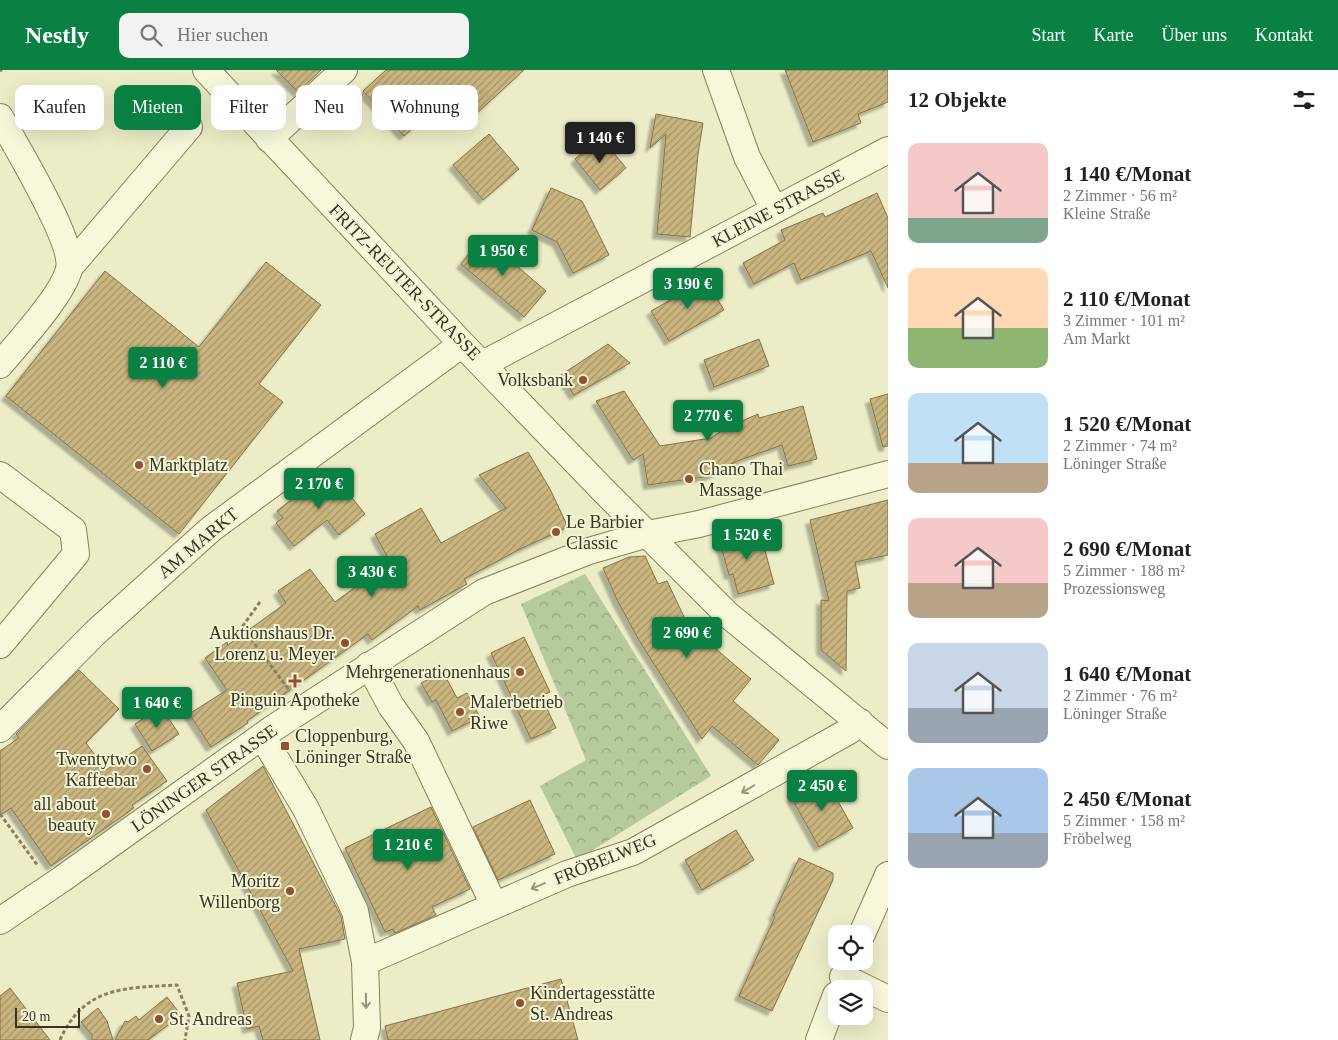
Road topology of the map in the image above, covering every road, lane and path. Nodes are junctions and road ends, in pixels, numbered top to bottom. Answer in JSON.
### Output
{"nodes":[{"id":1,"x":206,"y":70,"type":"edge"},
{"id":2,"x":344,"y":70,"type":"edge"},
{"id":3,"x":716,"y":70,"type":"edge"},
{"id":4,"x":0,"y":117,"type":"edge"},
{"id":5,"x":186,"y":130,"type":"edge"},
{"id":6,"x":269,"y":139,"type":"junction"},
{"id":7,"x":888,"y":150,"type":"edge"},
{"id":8,"x":774,"y":209,"type":"junction"},
{"id":9,"x":69,"y":268,"type":"junction"},
{"id":10,"x":462,"y":344,"type":"junction"},
{"id":11,"x":483,"y":364,"type":"junction"},
{"id":12,"x":0,"y":365,"type":"edge"},
{"id":13,"x":888,"y":474,"type":"edge"},
{"id":14,"x":0,"y":476,"type":"edge"},
{"id":15,"x":648,"y":534,"type":"junction"},
{"id":16,"x":260,"y":602,"type":"dead end"},
{"id":17,"x":0,"y":646,"type":"edge"},
{"id":18,"x":369,"y":665,"type":"junction"},
{"id":19,"x":304,"y":708,"type":"junction"},
{"id":20,"x":860,"y":722,"type":"junction"},
{"id":21,"x":0,"y":729,"type":"edge"},
{"id":22,"x":262,"y":736,"type":"junction"},
{"id":23,"x":888,"y":746,"type":"edge"},
{"id":24,"x":0,"y":814,"type":"edge"},
{"id":25,"x":43,"y":872,"type":"dead end"},
{"id":26,"x":888,"y":875,"type":"edge"},
{"id":27,"x":494,"y":905,"type":"junction"},
{"id":28,"x":0,"y":921,"type":"edge"},
{"id":29,"x":866,"y":925,"type":"edge"},
{"id":30,"x":365,"y":962,"type":"junction"},
{"id":31,"x":873,"y":993,"type":"edge"},
{"id":32,"x":888,"y":999,"type":"edge"},
{"id":33,"x":828,"y":1017,"type":"edge"},
{"id":34,"x":60,"y":1040,"type":"edge"},
{"id":35,"x":185,"y":1040,"type":"edge"},
{"id":36,"x":364,"y":1040,"type":"edge"},
{"id":37,"x":819,"y":1040,"type":"edge"}],
"edges":[{"from":1,"to":6,"type":"street","name":"FRITZ-REUTER-STRASSE"},
{"from":2,"to":6,"type":"street"},
{"from":3,"to":8,"type":"street"},
{"from":4,"to":9,"type":"street"},
{"from":5,"to":9,"type":"street"},
{"from":6,"to":10,"type":"street","name":"FRITZ-REUTER-STRASSE"},
{"from":7,"to":8,"type":"street","name":"KLEINE STRASSE"},
{"from":8,"to":11,"type":"street","name":"KLEINE STRASSE"},
{"from":9,"to":12,"type":"street"},
{"from":10,"to":11,"type":"street","name":"FRITZ-REUTER-STRASSE"},
{"from":10,"to":21,"type":"street","name":"AM MARKT"},
{"from":11,"to":15,"type":"street","name":"FRITZ-REUTER-STRASSE"},
{"from":13,"to":15,"type":"street","name":"LÖNINGER STRASSE"},
{"from":14,"to":17,"type":"street"},
{"from":15,"to":18,"type":"street","name":"LÖNINGER STRASSE"},
{"from":15,"to":20,"type":"street","name":"FRITZ-REUTER-STRASSE"},
{"from":16,"to":19,"type":"path"},
{"from":18,"to":19,"type":"street","name":"LÖNINGER STRASSE"},
{"from":18,"to":27,"type":"street"},
{"from":19,"to":22,"type":"street","name":"LÖNINGER STRASSE"},
{"from":20,"to":23,"type":"street","name":"FRITZ-REUTER-STRASSE"},
{"from":20,"to":27,"type":"street","name":"FRÖBELWEG","one_way":true},
{"from":22,"to":28,"type":"street","name":"LÖNINGER STRASSE"},
{"from":22,"to":30,"type":"street"},
{"from":24,"to":25,"type":"path"},
{"from":26,"to":29,"type":"street"},
{"from":27,"to":30,"type":"street","name":"FRÖBELWEG"},
{"from":30,"to":36,"type":"street","one_way":true},
{"from":31,"to":32,"type":"street"},
{"from":33,"to":37,"type":"street"},
{"from":34,"to":35,"type":"path"}]}
